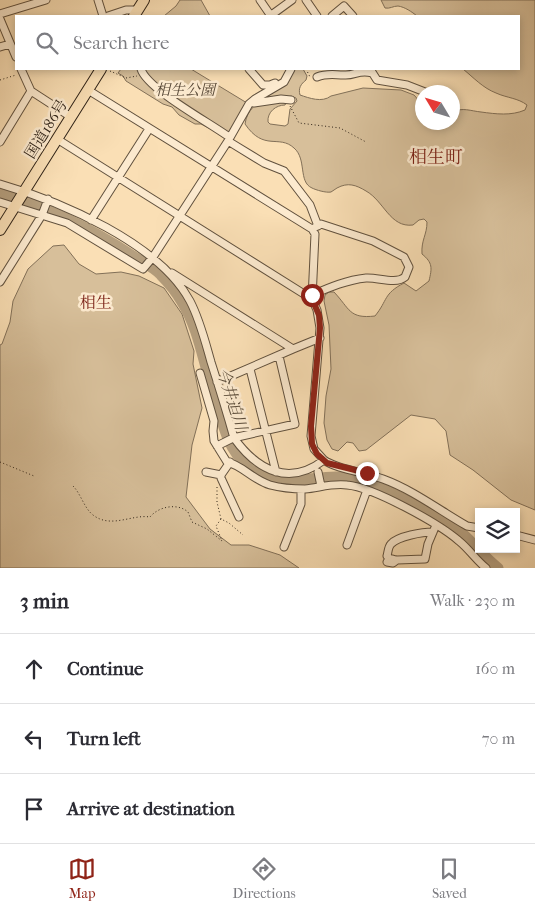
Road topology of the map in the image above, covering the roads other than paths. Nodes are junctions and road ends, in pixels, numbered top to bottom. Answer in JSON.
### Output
{"nodes":[{"id":1,"x":46,"y":0,"type":"edge"},
{"id":2,"x":98,"y":0,"type":"edge"},
{"id":3,"x":144,"y":0,"type":"edge"},
{"id":4,"x":260,"y":0,"type":"edge"},
{"id":5,"x":292,"y":0,"type":"edge"},
{"id":6,"x":306,"y":0,"type":"edge"},
{"id":7,"x":135,"y":13,"type":"edge"},
{"id":8,"x":0,"y":14,"type":"edge"},
{"id":9,"x":103,"y":15,"type":"edge"},
{"id":10,"x":111,"y":15,"type":"edge"},
{"id":11,"x":270,"y":15,"type":"edge"},
{"id":12,"x":272,"y":15,"type":"edge"},
{"id":13,"x":316,"y":15,"type":"edge"},
{"id":14,"x":333,"y":15,"type":"edge"},
{"id":15,"x":352,"y":15,"type":"edge"},
{"id":16,"x":0,"y":19,"type":"edge"},
{"id":17,"x":13,"y":44,"type":"edge"},
{"id":18,"x":0,"y":47,"type":"edge"},
{"id":19,"x":100,"y":70,"type":"edge"},
{"id":20,"x":250,"y":70,"type":"edge"},
{"id":21,"x":290,"y":70,"type":"edge"},
{"id":22,"x":290,"y":70,"type":"edge"},
{"id":23,"x":371,"y":71,"type":"edge"},
{"id":24,"x":20,"y":72,"type":"edge"},
{"id":25,"x":142,"y":72,"type":"edge"},
{"id":26,"x":314,"y":77,"type":"road end"},
{"id":27,"x":415,"y":88,"type":"edge"},
{"id":28,"x":88,"y":90,"type":"junction"},
{"id":29,"x":31,"y":91,"type":"junction"},
{"id":30,"x":290,"y":100,"type":"road end"},
{"id":31,"x":252,"y":102,"type":"junction"},
{"id":32,"x":71,"y":117,"type":"junction"},
{"id":33,"x":149,"y":129,"type":"junction"},
{"id":34,"x":57,"y":139,"type":"junction"},
{"id":35,"x":228,"y":139,"type":"junction"},
{"id":36,"x":0,"y":142,"type":"edge"},
{"id":37,"x":211,"y":166,"type":"junction"},
{"id":38,"x":119,"y":177,"type":"junction"},
{"id":39,"x":0,"y":184,"type":"edge"},
{"id":40,"x":23,"y":193,"type":"junction"},
{"id":41,"x":48,"y":201,"type":"junction"},
{"id":42,"x":0,"y":202,"type":"edge"},
{"id":43,"x":16,"y":205,"type":"junction"},
{"id":44,"x":43,"y":214,"type":"junction"},
{"id":45,"x":180,"y":215,"type":"junction"},
{"id":46,"x":91,"y":220,"type":"junction"},
{"id":47,"x":315,"y":228,"type":"junction"},
{"id":48,"x":0,"y":230,"type":"edge"},
{"id":49,"x":152,"y":259,"type":"junction"},
{"id":50,"x":168,"y":270,"type":"junction"},
{"id":51,"x":0,"y":282,"type":"edge"},
{"id":52,"x":312,"y":297,"type":"junction"},
{"id":53,"x":320,"y":338,"type":"junction"},
{"id":54,"x":293,"y":349,"type":"junction"},
{"id":55,"x":280,"y":356,"type":"junction"},
{"id":56,"x":250,"y":369,"type":"junction"},
{"id":57,"x":200,"y":373,"type":"dead end"},
{"id":58,"x":217,"y":382,"type":"junction"},
{"id":59,"x":266,"y":431,"type":"junction"},
{"id":60,"x":234,"y":438,"type":"junction"},
{"id":61,"x":219,"y":445,"type":"junction"},
{"id":62,"x":324,"y":460,"type":"junction"},
{"id":63,"x":230,"y":462,"type":"junction"},
{"id":64,"x":206,"y":472,"type":"dead end"},
{"id":65,"x":276,"y":472,"type":"junction"},
{"id":66,"x":318,"y":472,"type":"dead end"},
{"id":67,"x":221,"y":476,"type":"junction"},
{"id":68,"x":321,"y":484,"type":"junction"},
{"id":69,"x":301,"y":489,"type":"junction"},
{"id":70,"x":367,"y":490,"type":"junction"},
{"id":71,"x":239,"y":517,"type":"dead end"},
{"id":72,"x":475,"y":527,"type":"edge"},
{"id":73,"x":435,"y":528,"type":"junction"},
{"id":74,"x":520,"y":536,"type":"edge"},
{"id":75,"x":535,"y":540,"type":"edge"},
{"id":76,"x":346,"y":545,"type":"dead end"},
{"id":77,"x":284,"y":547,"type":"dead end"},
{"id":78,"x":397,"y":560,"type":"junction"},
{"id":79,"x":387,"y":562,"type":"dead end"},
{"id":80,"x":486,"y":568,"type":"edge"}],
"edges":[{"from":1,"to":8,"type":"street"},
{"from":2,"to":9,"type":"street"},
{"from":3,"to":7,"type":"highway"},
{"from":4,"to":11,"type":"street"},
{"from":5,"to":12,"type":"street"},
{"from":6,"to":13,"type":"street"},
{"from":7,"to":10,"type":"street"},
{"from":14,"to":15,"type":"street"},
{"from":16,"to":17,"type":"street"},
{"from":17,"to":18,"type":"street"},
{"from":19,"to":28,"type":"highway","name":"国道186号"},
{"from":20,"to":21,"type":"street"},
{"from":22,"to":31,"type":"street"},
{"from":23,"to":26,"type":"street"},
{"from":23,"to":27,"type":"street"},
{"from":24,"to":29,"type":"street"},
{"from":25,"to":35,"type":"street"},
{"from":28,"to":32,"type":"highway","name":"国道186号"},
{"from":28,"to":33,"type":"street"},
{"from":29,"to":32,"type":"street"},
{"from":29,"to":36,"type":"street"},
{"from":30,"to":31,"type":"street"},
{"from":31,"to":35,"type":"street"},
{"from":32,"to":34,"type":"highway","name":"国道186号"},
{"from":33,"to":37,"type":"street"},
{"from":33,"to":38,"type":"street"},
{"from":34,"to":38,"type":"street"},
{"from":34,"to":40,"type":"highway","name":"国道186号"},
{"from":35,"to":37,"type":"street"},
{"from":35,"to":47,"type":"street"},
{"from":37,"to":45,"type":"street"},
{"from":37,"to":47,"type":"street"},
{"from":38,"to":45,"type":"street"},
{"from":38,"to":46,"type":"street"},
{"from":39,"to":40,"type":"street"},
{"from":40,"to":41,"type":"street"},
{"from":40,"to":43,"type":"highway","name":"国道186号"},
{"from":41,"to":44,"type":"street"},
{"from":41,"to":46,"type":"street"},
{"from":42,"to":43,"type":"street"},
{"from":43,"to":44,"type":"street"},
{"from":43,"to":48,"type":"highway","name":"国道186号"},
{"from":44,"to":49,"type":"street"},
{"from":44,"to":51,"type":"street"},
{"from":45,"to":49,"type":"street"},
{"from":45,"to":52,"type":"street"},
{"from":46,"to":49,"type":"street"},
{"from":47,"to":52,"type":"street"},
{"from":47,"to":52,"type":"street"},
{"from":49,"to":50,"type":"street"},
{"from":50,"to":54,"type":"street"},
{"from":50,"to":58,"type":"street"},
{"from":52,"to":53,"type":"street"},
{"from":53,"to":54,"type":"street"},
{"from":53,"to":62,"type":"street"},
{"from":54,"to":55,"type":"street"},
{"from":55,"to":56,"type":"street"},
{"from":55,"to":59,"type":"street"},
{"from":56,"to":58,"type":"street"},
{"from":56,"to":59,"type":"street"},
{"from":57,"to":61,"type":"street"},
{"from":58,"to":60,"type":"street"},
{"from":59,"to":60,"type":"street"},
{"from":59,"to":65,"type":"street"},
{"from":60,"to":61,"type":"street"},
{"from":60,"to":65,"type":"street"},
{"from":61,"to":63,"type":"street"},
{"from":62,"to":65,"type":"street"},
{"from":62,"to":72,"type":"street"},
{"from":63,"to":67,"type":"street"},
{"from":63,"to":69,"type":"street"},
{"from":64,"to":67,"type":"street"},
{"from":66,"to":68,"type":"street"},
{"from":67,"to":71,"type":"street"},
{"from":68,"to":69,"type":"street"},
{"from":68,"to":70,"type":"street"},
{"from":69,"to":77,"type":"street"},
{"from":70,"to":73,"type":"street"},
{"from":70,"to":76,"type":"street"},
{"from":73,"to":78,"type":"street"},
{"from":73,"to":78,"type":"street"},
{"from":73,"to":80,"type":"street"},
{"from":74,"to":75,"type":"street"},
{"from":78,"to":79,"type":"street"}]}
